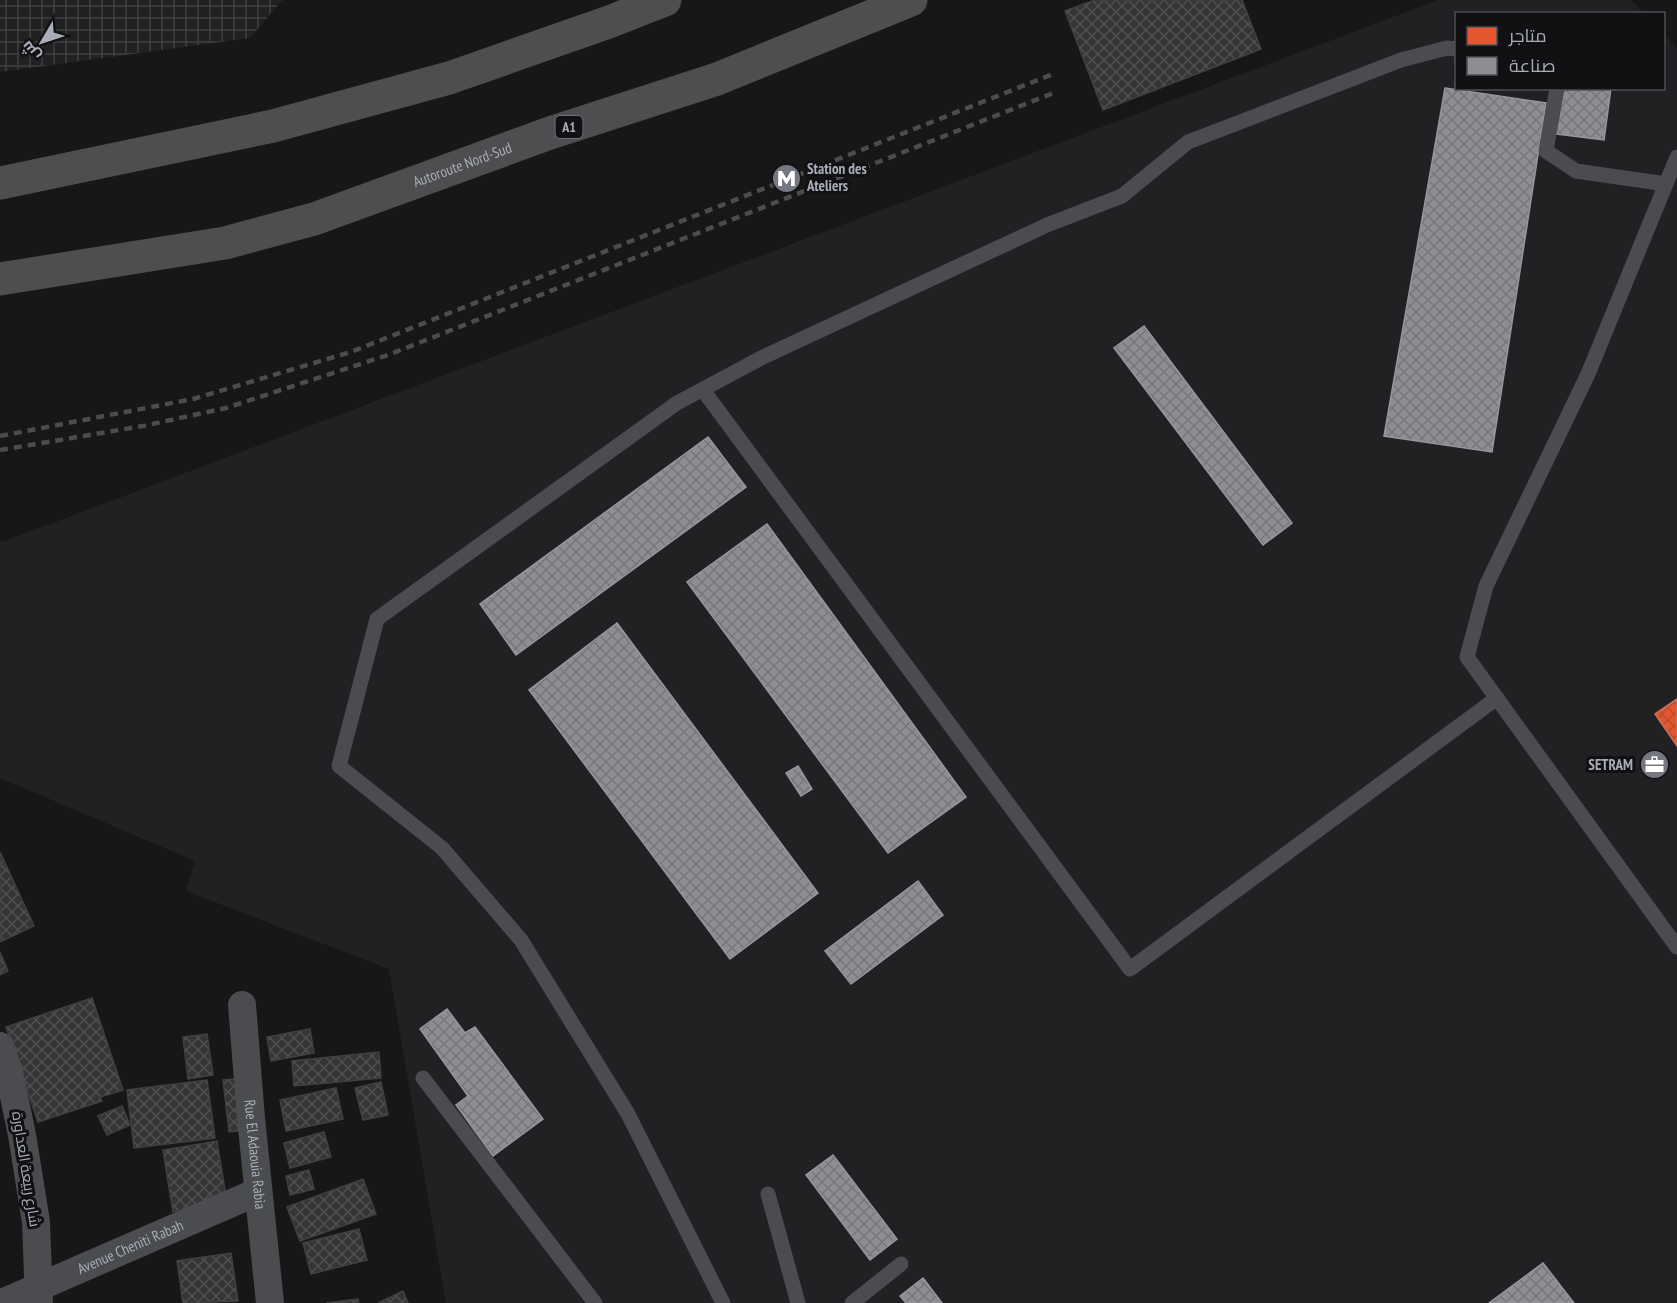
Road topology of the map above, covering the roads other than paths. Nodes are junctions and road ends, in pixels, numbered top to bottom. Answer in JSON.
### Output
{"nodes":[{"id":1,"x":665,"y":0,"type":"edge"},
{"id":2,"x":911,"y":0,"type":"edge"},
{"id":3,"x":1455,"y":49,"type":"edge"},
{"id":4,"x":1557,"y":90,"type":"edge"},
{"id":5,"x":1677,"y":157,"type":"edge"},
{"id":6,"x":0,"y":183,"type":"edge"},
{"id":7,"x":1666,"y":184,"type":"junction"},
{"id":8,"x":225,"y":243,"type":"junction"},
{"id":9,"x":0,"y":279,"type":"edge"},
{"id":10,"x":0,"y":302,"type":"edge"},
{"id":11,"x":703,"y":390,"type":"junction"},
{"id":12,"x":1497,"y":698,"type":"junction"},
{"id":13,"x":1677,"y":947,"type":"edge"},
{"id":14,"x":242,"y":1005,"type":"dead end"},
{"id":15,"x":4,"y":1059,"type":"edge"},
{"id":16,"x":423,"y":1078,"type":"dead end"},
{"id":17,"x":258,"y":1192,"type":"junction"},
{"id":18,"x":768,"y":1194,"type":"dead end"},
{"id":19,"x":901,"y":1264,"type":"dead end"},
{"id":20,"x":38,"y":1295,"type":"edge"},
{"id":21,"x":2,"y":1303,"type":"edge"},
{"id":22,"x":270,"y":1303,"type":"edge"},
{"id":23,"x":595,"y":1303,"type":"edge"},
{"id":24,"x":723,"y":1303,"type":"edge"},
{"id":25,"x":798,"y":1303,"type":"edge"},
{"id":26,"x":852,"y":1303,"type":"edge"}],
"edges":[{"from":1,"to":6,"type":"highway"},
{"from":2,"to":8,"type":"highway","name":"Autoroute Nord-Sud","number":"A1"},
{"from":3,"to":11,"type":"lane"},
{"from":4,"to":7,"type":"lane"},
{"from":5,"to":7,"type":"lane"},
{"from":7,"to":12,"type":"lane"},
{"from":8,"to":9,"type":"highway","name":"Autoroute Nord-Sud","number":"A1"},
{"from":8,"to":10,"type":"highway"},
{"from":11,"to":12,"type":"lane"},
{"from":11,"to":24,"type":"lane"},
{"from":12,"to":13,"type":"lane"},
{"from":14,"to":17,"type":"street","name":"Rue El Adaouia Rabia"},
{"from":15,"to":20,"type":"street","name":"شارع ربيعة العداورة"},
{"from":16,"to":23,"type":"lane"},
{"from":17,"to":20,"type":"street","name":"Avenue Cheniti Rabah"},
{"from":17,"to":22,"type":"street","name":"Rue El Adaouia Rabia"},
{"from":18,"to":25,"type":"lane"},
{"from":19,"to":26,"type":"lane"},
{"from":20,"to":21,"type":"street","name":"Avenue Cheniti Rabah"}]}
